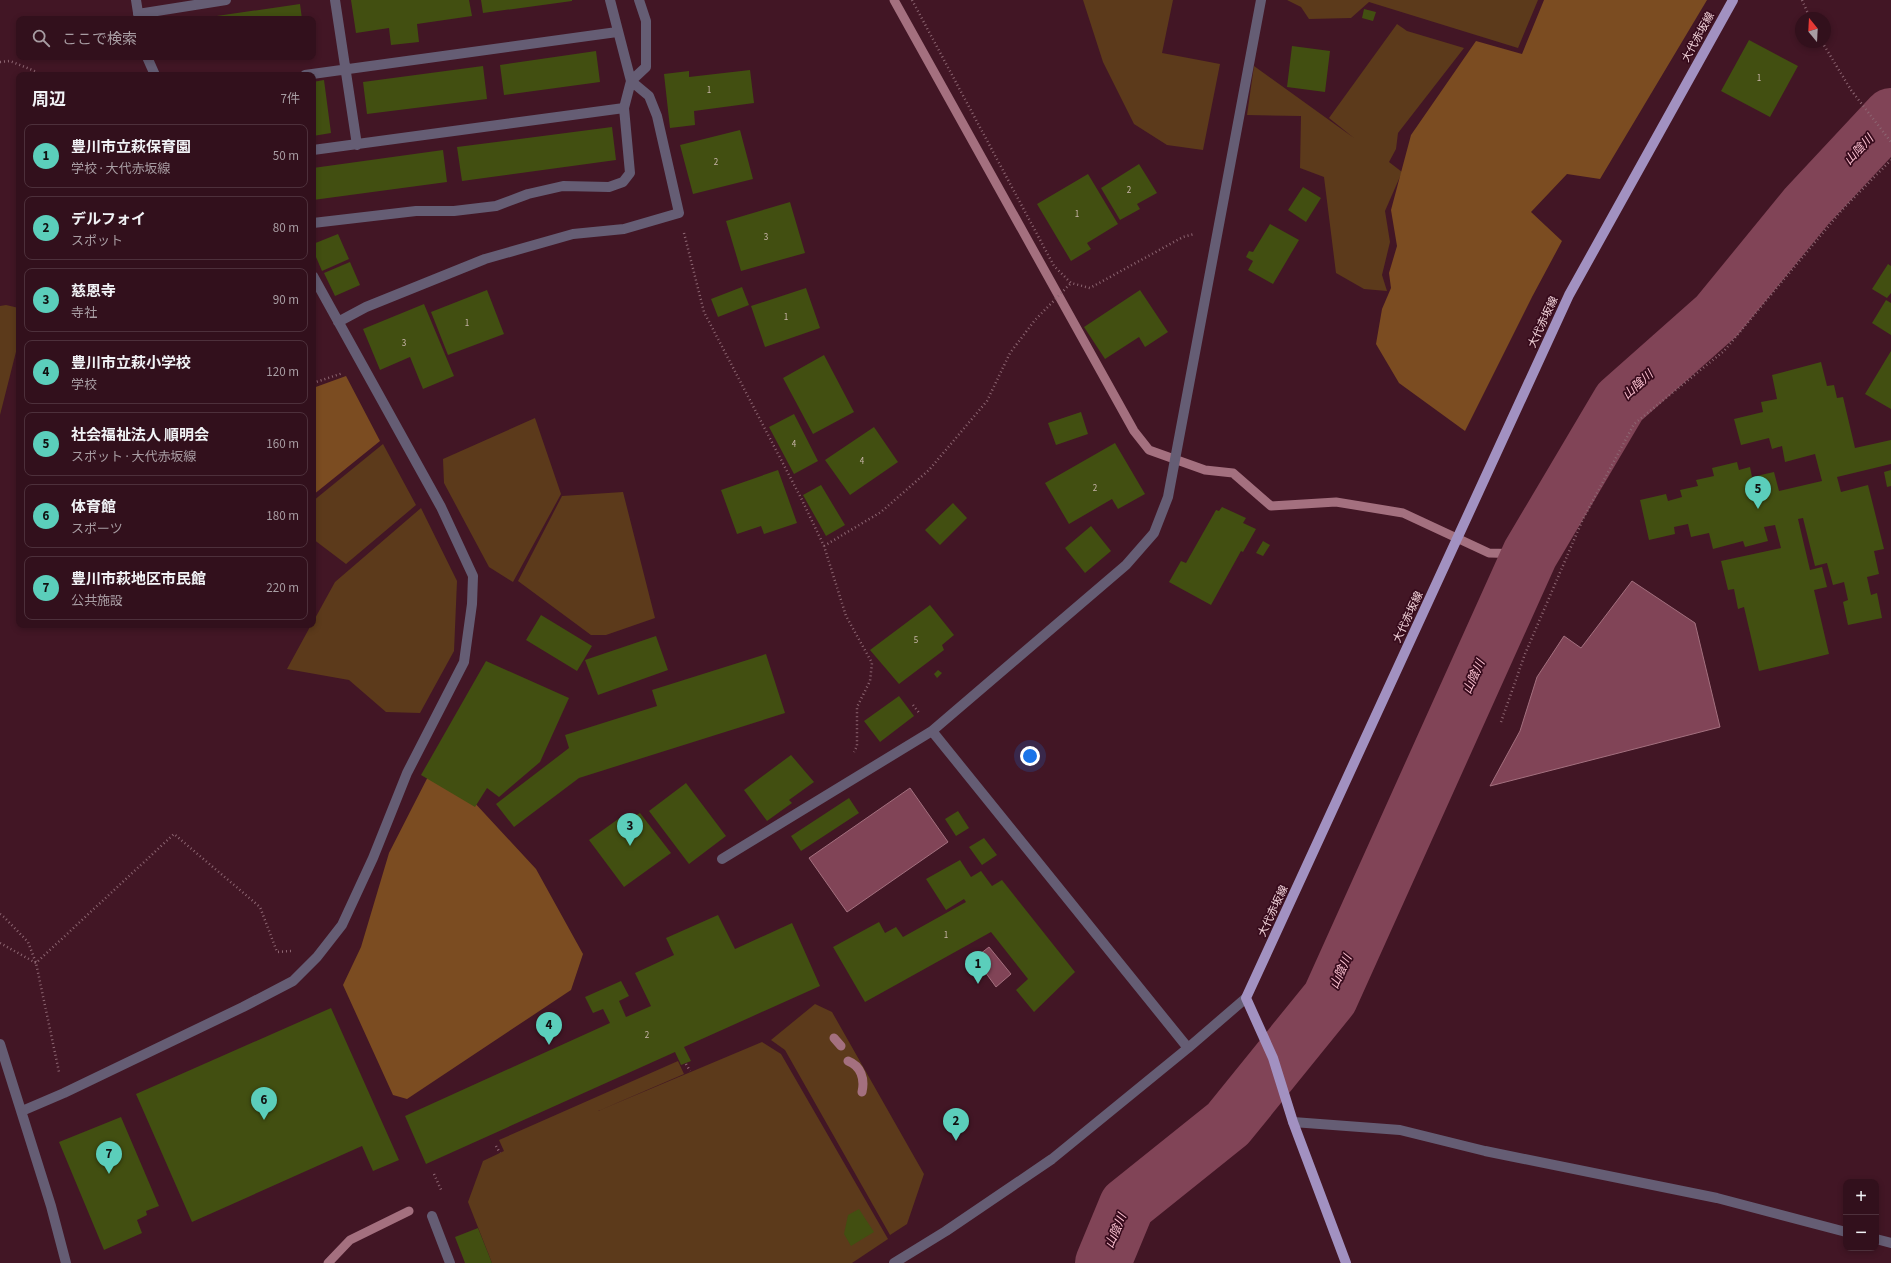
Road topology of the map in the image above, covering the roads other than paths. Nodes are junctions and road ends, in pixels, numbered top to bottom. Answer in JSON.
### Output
{"nodes":[{"id":1,"x":136,"y":0,"type":"edge"},
{"id":2,"x":226,"y":0,"type":"edge"},
{"id":3,"x":334,"y":0,"type":"edge"},
{"id":4,"x":610,"y":0,"type":"edge"},
{"id":5,"x":639,"y":0,"type":"edge"},
{"id":6,"x":1261,"y":0,"type":"edge"},
{"id":7,"x":1732,"y":0,"type":"edge"},
{"id":8,"x":138,"y":16,"type":"edge"},
{"id":9,"x":143,"y":16,"type":"edge"},
{"id":10,"x":618,"y":32,"type":"junction"},
{"id":11,"x":148,"y":60,"type":"edge"},
{"id":12,"x":346,"y":69,"type":"junction"},
{"id":13,"x":154,"y":72,"type":"edge"},
{"id":14,"x":316,"y":73,"type":"edge"},
{"id":15,"x":631,"y":81,"type":"junction"},
{"id":16,"x":624,"y":108,"type":"junction"},
{"id":17,"x":357,"y":145,"type":"junction"},
{"id":18,"x":316,"y":150,"type":"edge"},
{"id":19,"x":316,"y":223,"type":"edge"},
{"id":20,"x":316,"y":282,"type":"edge"},
{"id":21,"x":338,"y":322,"type":"junction"},
{"id":22,"x":932,"y":731,"type":"junction"},
{"id":23,"x":722,"y":859,"type":"dead end"},
{"id":24,"x":1246,"y":998,"type":"junction"},
{"id":25,"x":0,"y":1044,"type":"edge"},
{"id":26,"x":1188,"y":1048,"type":"junction"},
{"id":27,"x":22,"y":1111,"type":"junction"},
{"id":28,"x":1293,"y":1122,"type":"junction"},
{"id":29,"x":432,"y":1216,"type":"dead end"},
{"id":30,"x":1843,"y":1231,"type":"edge"},
{"id":31,"x":1879,"y":1240,"type":"edge"},
{"id":32,"x":1891,"y":1243,"type":"edge"},
{"id":33,"x":66,"y":1263,"type":"edge"},
{"id":34,"x":450,"y":1263,"type":"edge"},
{"id":35,"x":894,"y":1263,"type":"edge"},
{"id":36,"x":1346,"y":1263,"type":"edge"}],
"edges":[{"from":1,"to":8,"type":"street"},
{"from":2,"to":9,"type":"street"},
{"from":3,"to":12,"type":"street"},
{"from":4,"to":10,"type":"street"},
{"from":5,"to":15,"type":"street"},
{"from":6,"to":22,"type":"street"},
{"from":7,"to":24,"type":"main road","name":"大代赤坂線"},
{"from":10,"to":12,"type":"street"},
{"from":10,"to":15,"type":"street"},
{"from":11,"to":13,"type":"street"},
{"from":12,"to":14,"type":"street"},
{"from":12,"to":17,"type":"street"},
{"from":15,"to":16,"type":"street"},
{"from":15,"to":21,"type":"street"},
{"from":16,"to":17,"type":"street"},
{"from":16,"to":19,"type":"street"},
{"from":17,"to":18,"type":"street"},
{"from":20,"to":21,"type":"street"},
{"from":21,"to":27,"type":"street"},
{"from":22,"to":23,"type":"street"},
{"from":22,"to":26,"type":"street"},
{"from":24,"to":26,"type":"street"},
{"from":24,"to":28,"type":"main road"},
{"from":25,"to":27,"type":"street"},
{"from":26,"to":35,"type":"street"},
{"from":27,"to":33,"type":"street"},
{"from":28,"to":30,"type":"street"},
{"from":28,"to":36,"type":"main road"},
{"from":29,"to":34,"type":"street"},
{"from":31,"to":32,"type":"street"}]}
